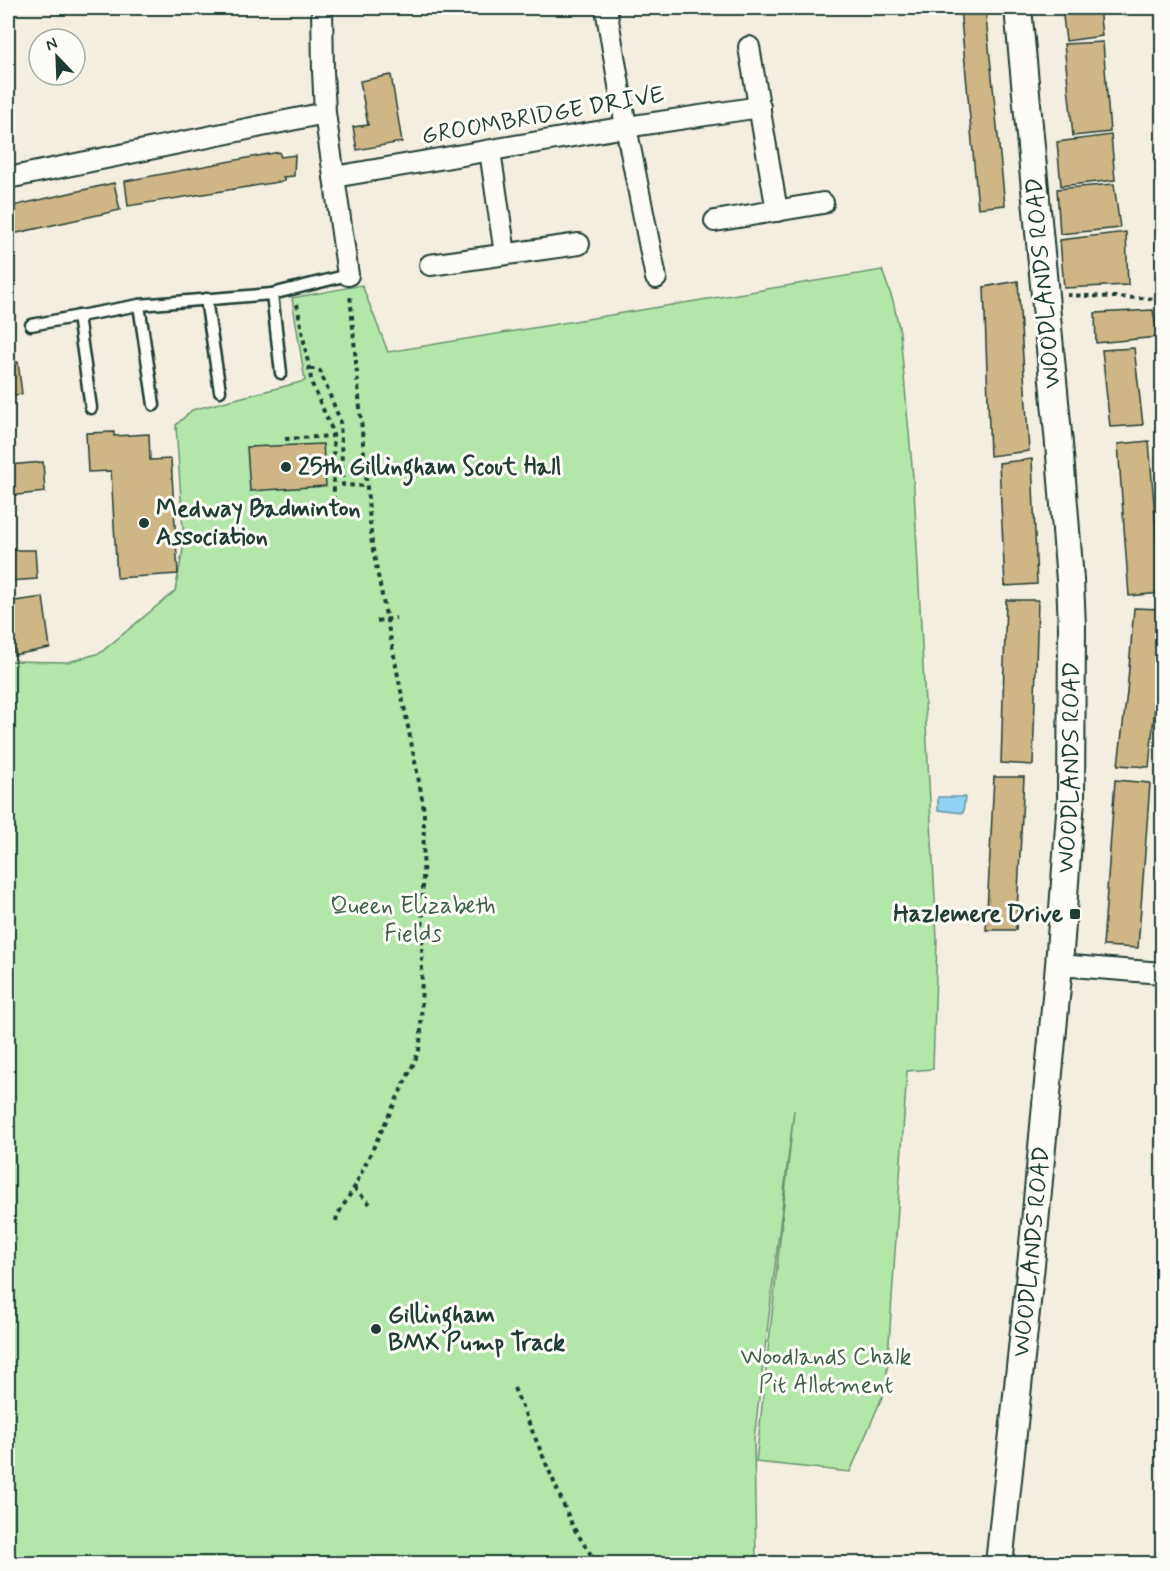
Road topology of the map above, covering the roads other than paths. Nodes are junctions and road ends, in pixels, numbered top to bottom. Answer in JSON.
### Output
{"nodes":[{"id":1,"x":322,"y":8,"type":"edge"},
{"id":2,"x":606,"y":8,"type":"edge"},
{"id":3,"x":1018,"y":8,"type":"edge"},
{"id":4,"x":749,"y":47,"type":"dead end"},
{"id":5,"x":760,"y":107,"type":"junction"},
{"id":6,"x":325,"y":113,"type":"junction"},
{"id":7,"x":626,"y":127,"type":"junction"},
{"id":8,"x":490,"y":151,"type":"junction"},
{"id":9,"x":334,"y":177,"type":"junction"},
{"id":10,"x":8,"y":178,"type":"edge"},
{"id":11,"x":823,"y":203,"type":"dead end"},
{"id":12,"x":777,"y":211,"type":"junction"},
{"id":13,"x":715,"y":221,"type":"dead end"},
{"id":14,"x":579,"y":244,"type":"dead end"},
{"id":15,"x":505,"y":254,"type":"junction"},
{"id":16,"x":430,"y":265,"type":"dead end"},
{"id":17,"x":348,"y":275,"type":"joint"},
{"id":18,"x":656,"y":278,"type":"dead end"},
{"id":19,"x":272,"y":294,"type":"junction"},
{"id":20,"x":206,"y":299,"type":"junction"},
{"id":21,"x":139,"y":305,"type":"junction"},
{"id":22,"x":78,"y":316,"type":"junction"},
{"id":23,"x":31,"y":325,"type":"dead end"},
{"id":24,"x":281,"y":373,"type":"dead end"},
{"id":25,"x":220,"y":391,"type":"dead end"},
{"id":26,"x":154,"y":405,"type":"dead end"},
{"id":27,"x":91,"y":408,"type":"dead end"},
{"id":28,"x":1059,"y":965,"type":"junction"},
{"id":29,"x":1162,"y":973,"type":"edge"},
{"id":30,"x":999,"y":1563,"type":"edge"}],
"edges":[{"from":1,"to":6,"type":"street"},
{"from":2,"to":7,"type":"street"},
{"from":3,"to":28,"type":"street","name":"WOODLANDS ROAD"},
{"from":4,"to":5,"type":"street"},
{"from":5,"to":7,"type":"street","name":"GROOMBRIDGE DRIVE"},
{"from":5,"to":12,"type":"street"},
{"from":6,"to":9,"type":"street"},
{"from":6,"to":10,"type":"street"},
{"from":7,"to":8,"type":"street","name":"GROOMBRIDGE DRIVE"},
{"from":7,"to":18,"type":"street"},
{"from":8,"to":9,"type":"street","name":"GROOMBRIDGE DRIVE"},
{"from":8,"to":15,"type":"street"},
{"from":9,"to":17,"type":"street"},
{"from":11,"to":12,"type":"street"},
{"from":12,"to":13,"type":"street"},
{"from":14,"to":15,"type":"street"},
{"from":15,"to":16,"type":"street"},
{"from":17,"to":19,"type":"lane"},
{"from":19,"to":20,"type":"lane"},
{"from":19,"to":24,"type":"lane"},
{"from":20,"to":21,"type":"lane"},
{"from":20,"to":25,"type":"lane"},
{"from":21,"to":22,"type":"lane"},
{"from":21,"to":26,"type":"lane"},
{"from":22,"to":23,"type":"lane"},
{"from":22,"to":27,"type":"lane"},
{"from":28,"to":29,"type":"street"},
{"from":28,"to":30,"type":"street","name":"WOODLANDS ROAD"}]}
